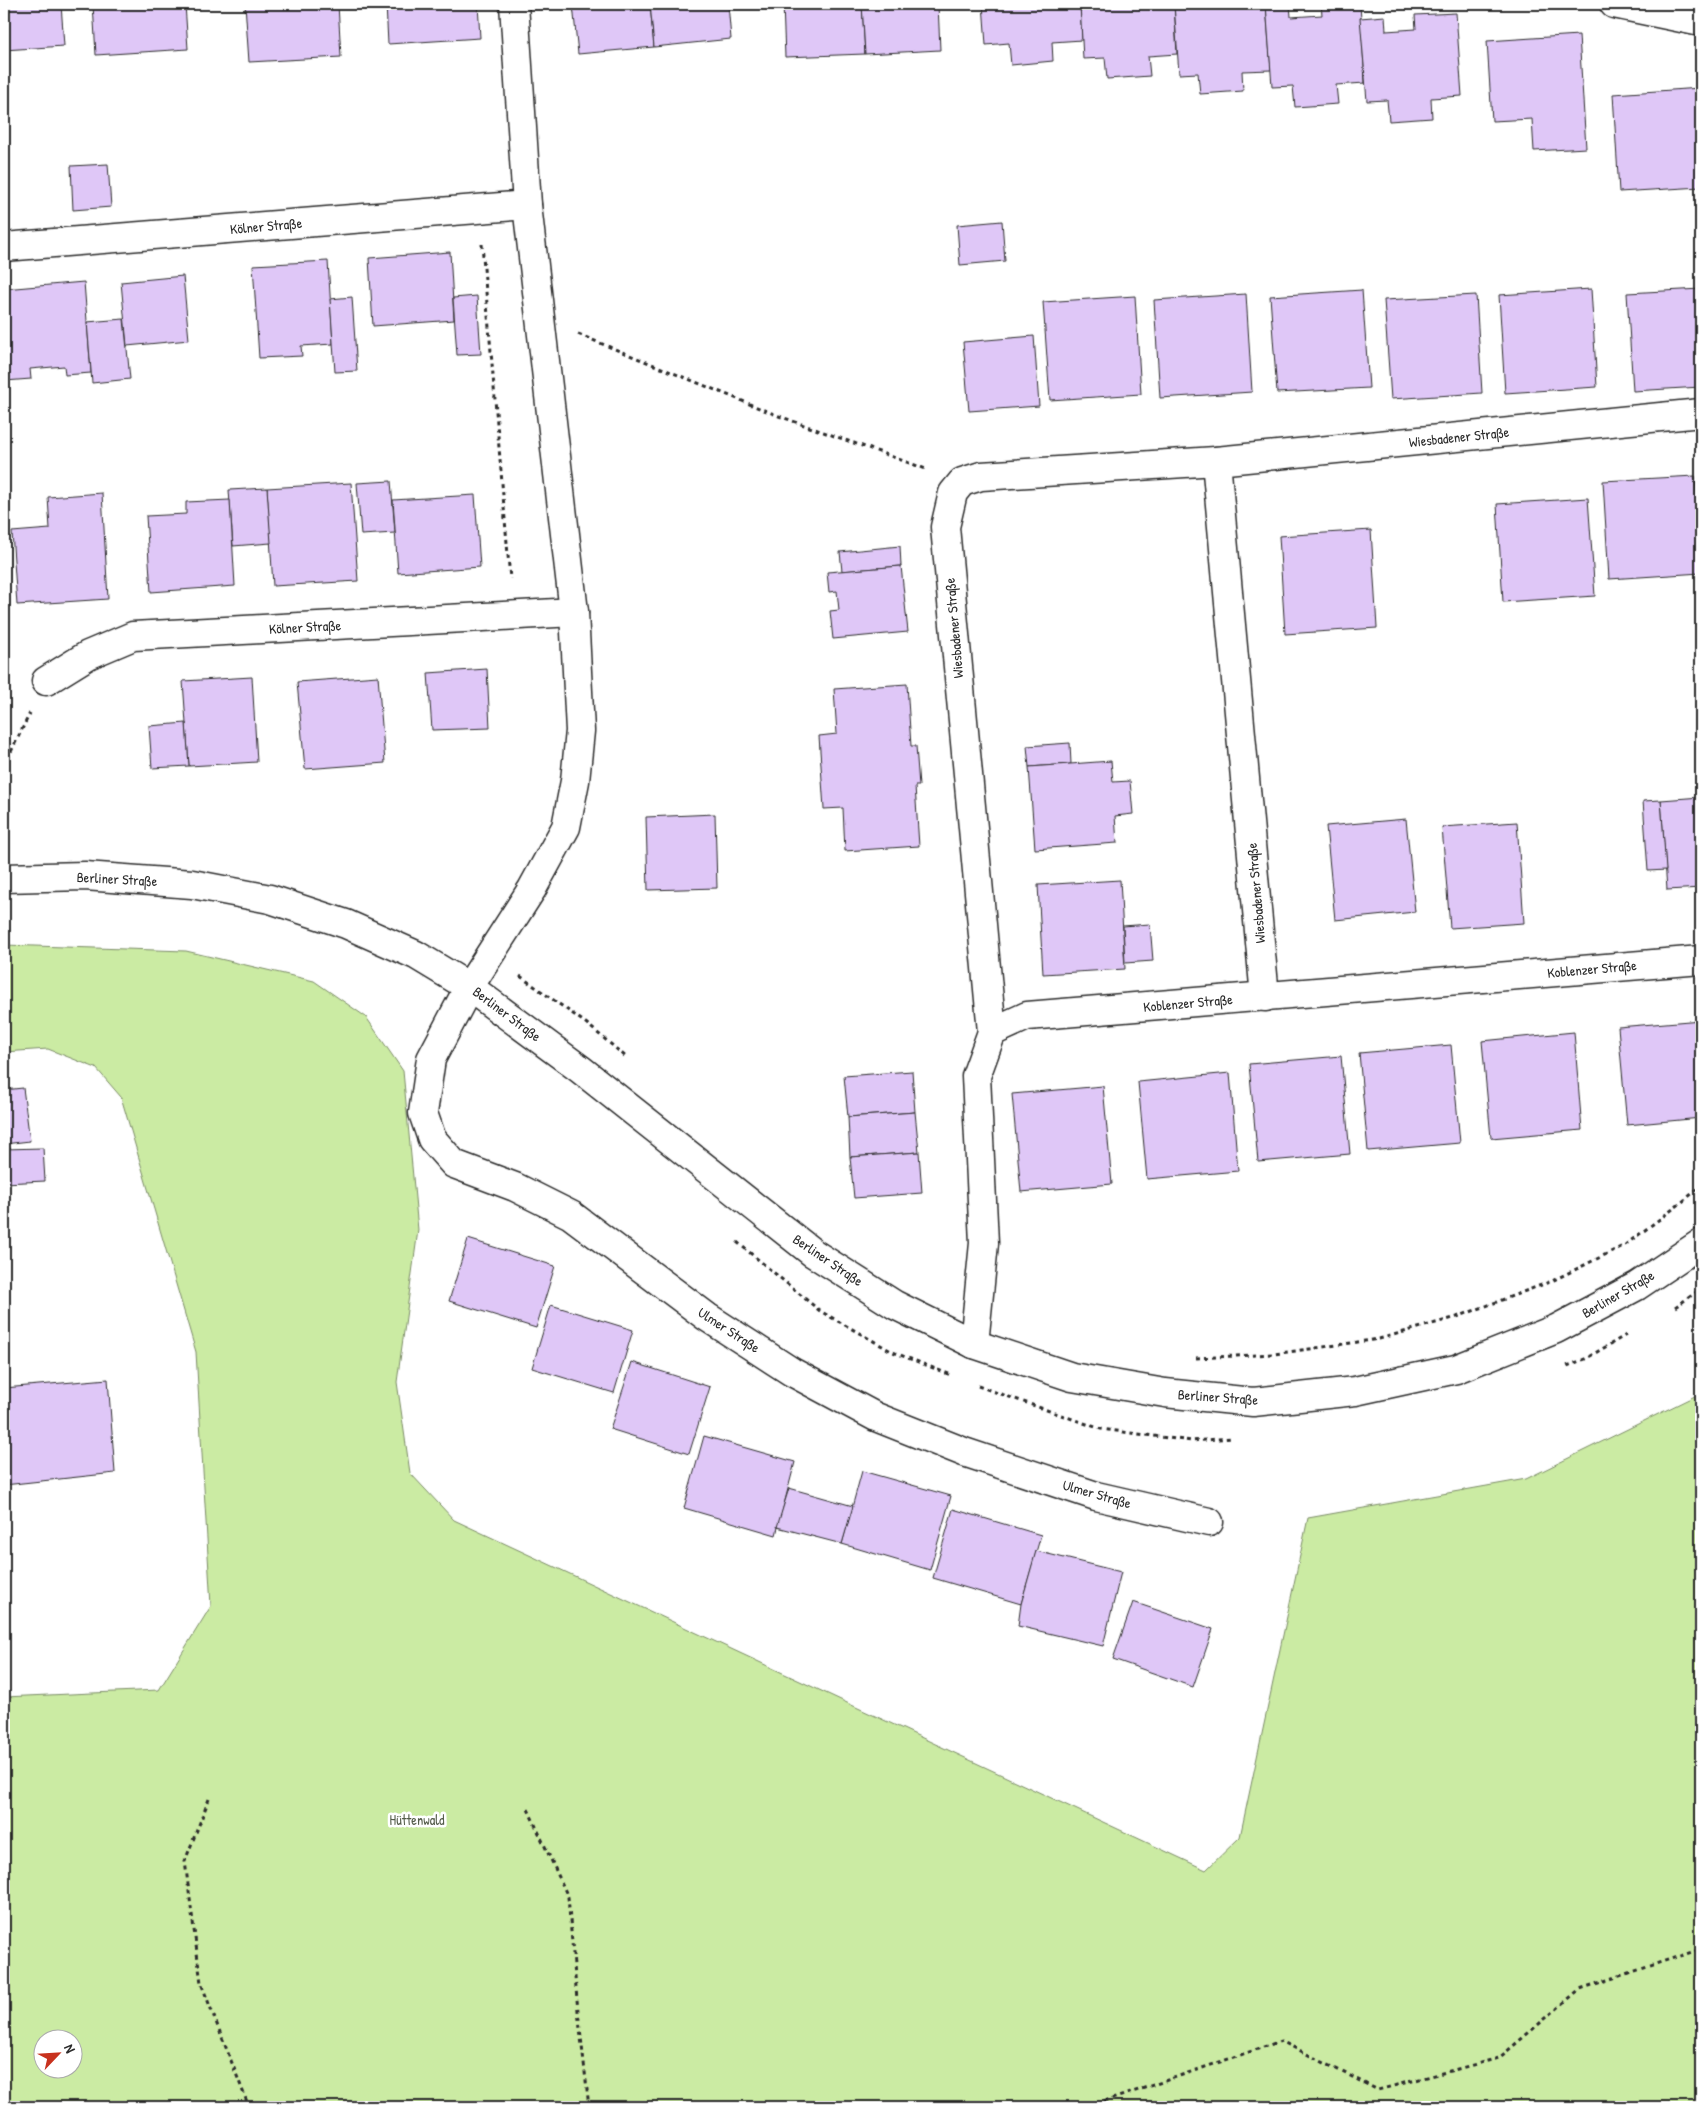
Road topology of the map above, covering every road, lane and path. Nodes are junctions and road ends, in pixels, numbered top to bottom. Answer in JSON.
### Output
{"nodes":[{"id":1,"x":514,"y":4,"type":"edge"},
{"id":2,"x":1614,"y":4,"type":"edge"},
{"id":3,"x":1701,"y":22,"type":"edge"},
{"id":4,"x":527,"y":205,"type":"junction"},
{"id":5,"x":479,"y":209,"type":"junction"},
{"id":6,"x":4,"y":247,"type":"edge"},
{"id":7,"x":540,"y":319,"type":"junction"},
{"id":8,"x":1701,"y":412,"type":"edge"},
{"id":9,"x":1216,"y":461,"type":"junction"},
{"id":10,"x":962,"y":482,"type":"junction"},
{"id":11,"x":574,"y":612,"type":"junction"},
{"id":12,"x":513,"y":615,"type":"junction"},
{"id":13,"x":46,"y":681,"type":"joint"},
{"id":14,"x":4,"y":766,"type":"edge"},
{"id":15,"x":4,"y":878,"type":"edge"},
{"id":16,"x":487,"y":957,"type":"junction"},
{"id":17,"x":1701,"y":960,"type":"edge"},
{"id":18,"x":469,"y":986,"type":"junction"},
{"id":19,"x":1265,"y":997,"type":"junction"},
{"id":20,"x":992,"y":1032,"type":"junction"},
{"id":21,"x":632,"y":1061,"type":"dead end"},
{"id":22,"x":1701,"y":1186,"type":"edge"},
{"id":23,"x":730,"y":1236,"type":"dead end"},
{"id":24,"x":1701,"y":1242,"type":"edge"},
{"id":25,"x":1701,"y":1289,"type":"edge"},
{"id":26,"x":1670,"y":1310,"type":"dead end"},
{"id":27,"x":1628,"y":1334,"type":"dead end"},
{"id":28,"x":974,"y":1344,"type":"junction"},
{"id":29,"x":1189,"y":1358,"type":"dead end"},
{"id":30,"x":1559,"y":1369,"type":"dead end"},
{"id":31,"x":954,"y":1376,"type":"dead end"},
{"id":32,"x":972,"y":1383,"type":"dead end"},
{"id":33,"x":1238,"y":1438,"type":"dead end"},
{"id":34,"x":1208,"y":1522,"type":"dead end"},
{"id":35,"x":209,"y":1799,"type":"dead end"},
{"id":36,"x":528,"y":1809,"type":"dead end"},
{"id":37,"x":1701,"y":1949,"type":"edge"},
{"id":38,"x":249,"y":2107,"type":"edge"},
{"id":39,"x":589,"y":2107,"type":"edge"},
{"id":40,"x":1089,"y":2107,"type":"edge"}],
"edges":[{"from":1,"to":4,"type":"street"},
{"from":2,"to":3,"type":"street"},
{"from":4,"to":5,"type":"street","name":"Kölner Straße"},
{"from":4,"to":7,"type":"street"},
{"from":5,"to":6,"type":"street","name":"Kölner Straße"},
{"from":5,"to":12,"type":"path"},
{"from":7,"to":10,"type":"path"},
{"from":7,"to":11,"type":"street"},
{"from":8,"to":9,"type":"street","name":"Wiesbadener Straße"},
{"from":9,"to":10,"type":"street","name":"Wiesbadener Straße"},
{"from":9,"to":19,"type":"street","name":"Wiesbadener Straße"},
{"from":10,"to":20,"type":"street","name":"Wiesbadener Straße"},
{"from":11,"to":12,"type":"street","name":"Kölner Straße"},
{"from":11,"to":16,"type":"street"},
{"from":12,"to":13,"type":"street","name":"Kölner Straße"},
{"from":13,"to":14,"type":"path"},
{"from":15,"to":18,"type":"street","name":"Berliner Straße"},
{"from":16,"to":18,"type":"street"},
{"from":16,"to":21,"type":"path"},
{"from":17,"to":19,"type":"street","name":"Koblenzer Straße"},
{"from":18,"to":28,"type":"street","name":"Berliner Straße"},
{"from":18,"to":34,"type":"street","name":"Ulmer Straße"},
{"from":19,"to":20,"type":"street","name":"Koblenzer Straße"},
{"from":20,"to":28,"type":"street"},
{"from":22,"to":29,"type":"path"},
{"from":23,"to":31,"type":"path"},
{"from":24,"to":28,"type":"street","name":"Berliner Straße"},
{"from":25,"to":26,"type":"path"},
{"from":27,"to":30,"type":"path"},
{"from":32,"to":33,"type":"path"},
{"from":35,"to":38,"type":"path"},
{"from":36,"to":39,"type":"path"},
{"from":37,"to":40,"type":"path"}]}
